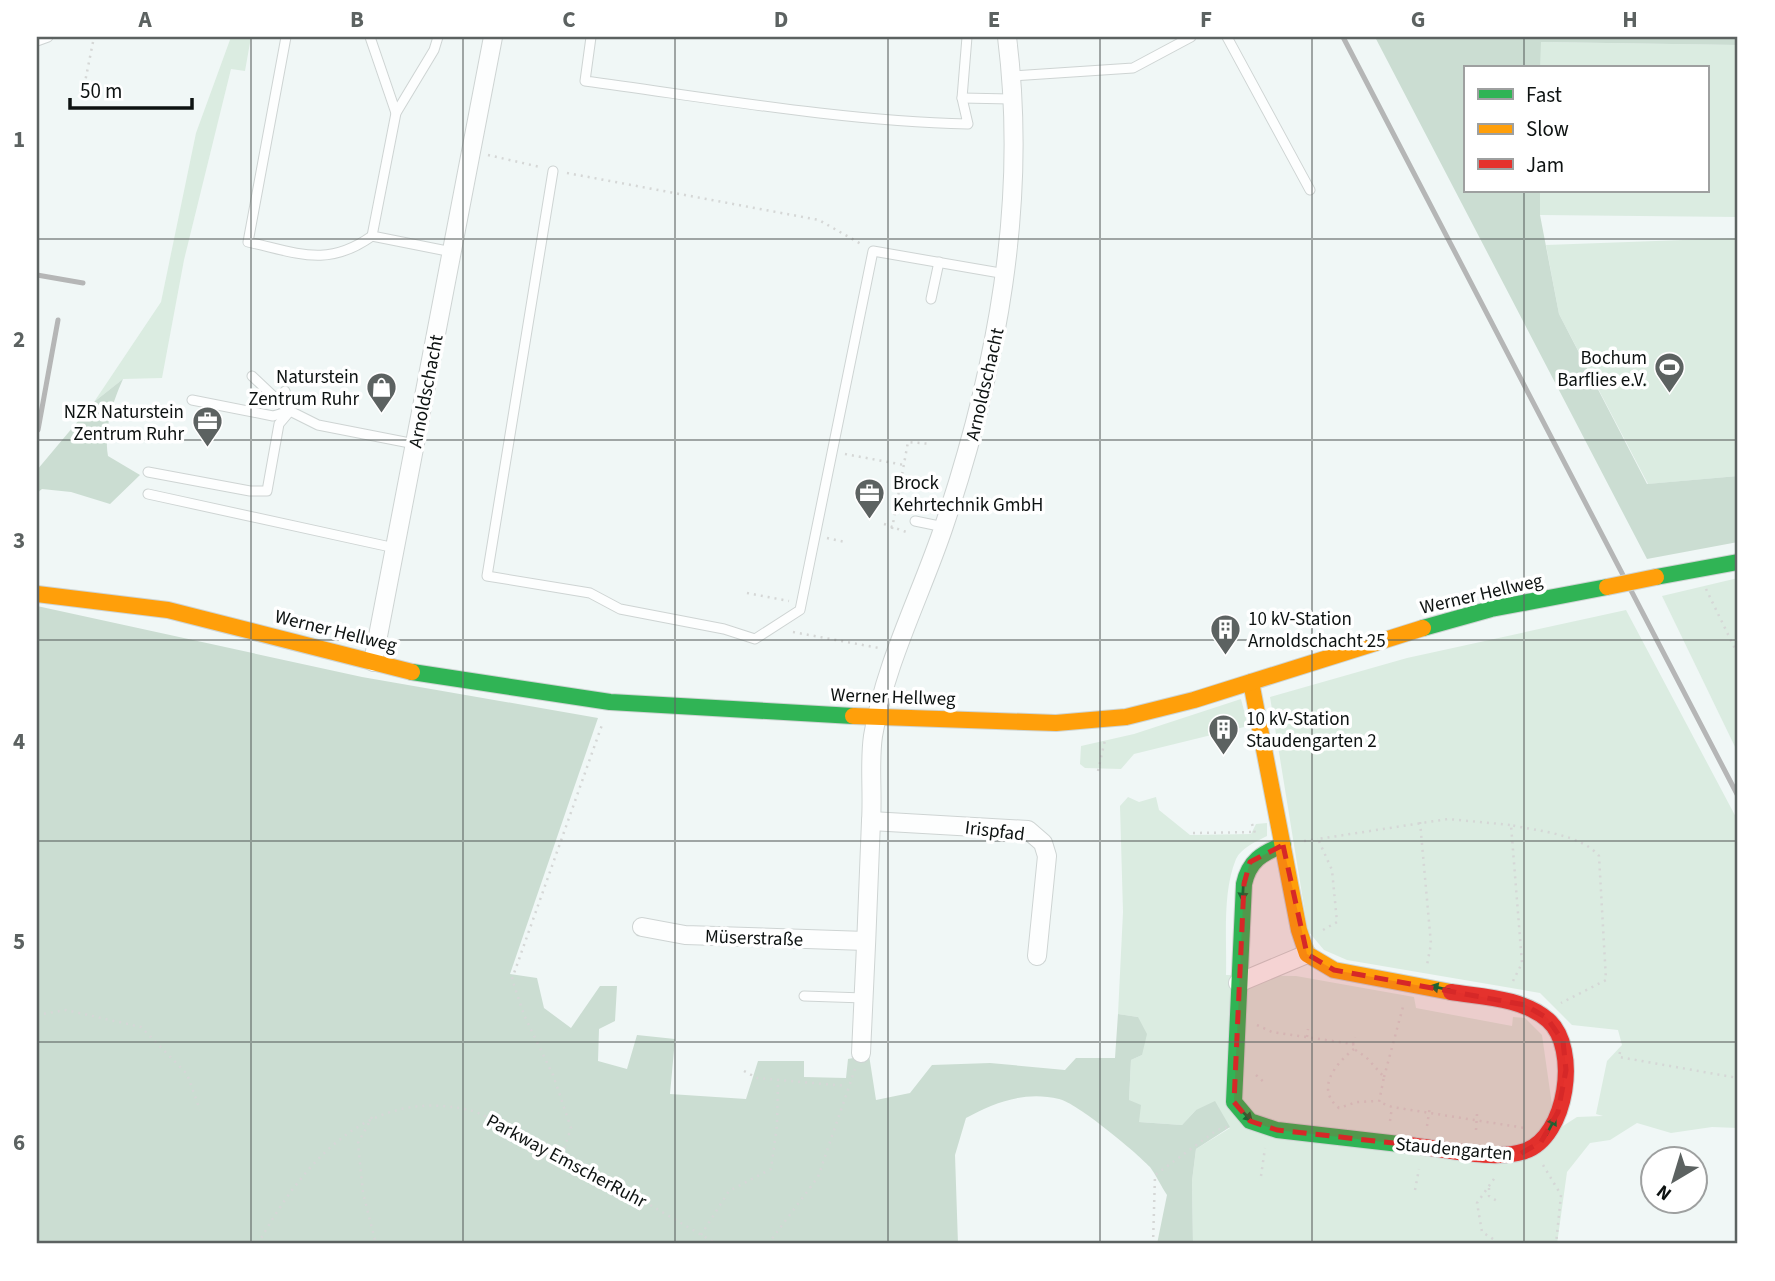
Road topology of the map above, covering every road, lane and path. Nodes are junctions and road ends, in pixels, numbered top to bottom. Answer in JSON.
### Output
{"nodes":[{"id":1,"x":48,"y":37,"type":"edge"},
{"id":2,"x":94,"y":37,"type":"edge"},
{"id":3,"x":286,"y":37,"type":"edge"},
{"id":4,"x":370,"y":37,"type":"edge"},
{"id":5,"x":438,"y":37,"type":"edge"},
{"id":6,"x":493,"y":37,"type":"edge"},
{"id":7,"x":591,"y":37,"type":"edge"},
{"id":8,"x":967,"y":37,"type":"edge"},
{"id":9,"x":1007,"y":37,"type":"edge"},
{"id":10,"x":1191,"y":37,"type":"edge"},
{"id":11,"x":1227,"y":37,"type":"edge"},
{"id":12,"x":37,"y":41,"type":"edge"},
{"id":13,"x":1011,"y":76,"type":"junction"},
{"id":14,"x":83,"y":92,"type":"dead end"},
{"id":15,"x":962,"y":98,"type":"junction"},
{"id":16,"x":1012,"y":99,"type":"junction"},
{"id":17,"x":396,"y":113,"type":"junction"},
{"id":18,"x":488,"y":155,"type":"dead end"},
{"id":19,"x":554,"y":171,"type":"junction"},
{"id":20,"x":1310,"y":190,"type":"dead end"},
{"id":21,"x":372,"y":236,"type":"junction"},
{"id":22,"x":873,"y":251,"type":"junction"},
{"id":23,"x":452,"y":252,"type":"junction"},
{"id":24,"x":939,"y":262,"type":"junction"},
{"id":25,"x":1006,"y":274,"type":"junction"},
{"id":26,"x":931,"y":299,"type":"dead end"},
{"id":27,"x":252,"y":376,"type":"dead end"},
{"id":28,"x":285,"y":391,"type":"dead end"},
{"id":29,"x":192,"y":400,"type":"dead end"},
{"id":30,"x":290,"y":411,"type":"junction"},
{"id":31,"x":415,"y":444,"type":"junction"},
{"id":32,"x":930,"y":444,"type":"dead end"},
{"id":33,"x":834,"y":452,"type":"junction"},
{"id":34,"x":882,"y":453,"type":"dead end"},
{"id":35,"x":881,"y":461,"type":"junction"},
{"id":36,"x":904,"y":465,"type":"junction"},
{"id":37,"x":148,"y":472,"type":"dead end"},
{"id":38,"x":148,"y":494,"type":"dead end"},
{"id":39,"x":915,"y":521,"type":"dead end"},
{"id":40,"x":944,"y":527,"type":"junction"},
{"id":41,"x":892,"y":529,"type":"dead end"},
{"id":42,"x":816,"y":536,"type":"junction"},
{"id":43,"x":845,"y":542,"type":"dead end"},
{"id":44,"x":395,"y":548,"type":"junction"},
{"id":45,"x":1738,"y":562,"type":"edge"},
{"id":46,"x":1698,"y":569,"type":"junction"},
{"id":47,"x":747,"y":593,"type":"dead end"},
{"id":48,"x":37,"y":594,"type":"edge"},
{"id":49,"x":802,"y":603,"type":"junction"},
{"id":50,"x":793,"y":632,"type":"dead end"},
{"id":51,"x":895,"y":653,"type":"junction"},
{"id":52,"x":1738,"y":655,"type":"edge"},
{"id":53,"x":373,"y":662,"type":"junction"},
{"id":54,"x":1251,"y":682,"type":"junction"},
{"id":55,"x":610,"y":702,"type":"junction"},
{"id":56,"x":878,"y":717,"type":"junction"},
{"id":57,"x":1110,"y":719,"type":"junction"},
{"id":58,"x":1098,"y":771,"type":"dead end"},
{"id":59,"x":871,"y":821,"type":"junction"},
{"id":60,"x":1420,"y":822,"type":"junction"},
{"id":61,"x":1511,"y":825,"type":"junction"},
{"id":62,"x":1255,"y":832,"type":"dead end"},
{"id":63,"x":1193,"y":833,"type":"dead end"},
{"id":64,"x":1283,"y":845,"type":"junction"},
{"id":65,"x":642,"y":927,"type":"dead end"},
{"id":66,"x":866,"y":941,"type":"junction"},
{"id":67,"x":1305,"y":948,"type":"junction"},
{"id":68,"x":1038,"y":957,"type":"dead end"},
{"id":69,"x":1517,"y":974,"type":"dead end"},
{"id":70,"x":1238,"y":983,"type":"junction"},
{"id":71,"x":1417,"y":984,"type":"junction"},
{"id":72,"x":804,"y":996,"type":"dead end"},
{"id":73,"x":864,"y":999,"type":"junction"},
{"id":74,"x":37,"y":1015,"type":"edge"},
{"id":75,"x":1547,"y":1018,"type":"junction"},
{"id":76,"x":1237,"y":1021,"type":"junction"},
{"id":77,"x":1308,"y":1030,"type":"dead end"},
{"id":78,"x":1307,"y":1037,"type":"junction"},
{"id":79,"x":1355,"y":1037,"type":"dead end"},
{"id":80,"x":1353,"y":1044,"type":"junction"},
{"id":81,"x":1354,"y":1049,"type":"junction"},
{"id":82,"x":1620,"y":1052,"type":"dead end"},
{"id":83,"x":861,"y":1053,"type":"joint"},
{"id":84,"x":744,"y":1072,"type":"dead end"},
{"id":85,"x":1384,"y":1077,"type":"junction"},
{"id":86,"x":1738,"y":1078,"type":"edge"},
{"id":87,"x":778,"y":1080,"type":"junction"},
{"id":88,"x":847,"y":1086,"type":"dead end"},
{"id":89,"x":1379,"y":1102,"type":"junction"},
{"id":90,"x":200,"y":1110,"type":"dead end"},
{"id":91,"x":372,"y":1116,"type":"junction"},
{"id":92,"x":1250,"y":1121,"type":"junction"},
{"id":93,"x":1268,"y":1128,"type":"junction"},
{"id":94,"x":1549,"y":1131,"type":"junction"},
{"id":95,"x":1533,"y":1148,"type":"junction"},
{"id":96,"x":562,"y":1155,"type":"junction"},
{"id":97,"x":1261,"y":1176,"type":"dead end"},
{"id":98,"x":1497,"y":1201,"type":"dead end"},
{"id":99,"x":701,"y":1235,"type":"junction"},
{"id":100,"x":1493,"y":1239,"type":"dead end"},
{"id":101,"x":258,"y":1244,"type":"edge"},
{"id":102,"x":376,"y":1244,"type":"edge"},
{"id":103,"x":717,"y":1244,"type":"edge"},
{"id":104,"x":768,"y":1244,"type":"edge"},
{"id":105,"x":1153,"y":1244,"type":"edge"},
{"id":106,"x":1556,"y":1244,"type":"edge"}],
"edges":[{"from":1,"to":12,"type":"lane"},
{"from":2,"to":14,"type":"path"},
{"from":3,"to":21,"type":"lane"},
{"from":4,"to":17,"type":"lane"},
{"from":5,"to":17,"type":"lane"},
{"from":6,"to":23,"type":"street","name":"Arnoldschacht"},
{"from":7,"to":15,"type":"lane"},
{"from":8,"to":15,"type":"lane"},
{"from":9,"to":13,"type":"street","name":"Arnoldschacht"},
{"from":10,"to":13,"type":"lane"},
{"from":11,"to":20,"type":"lane"},
{"from":13,"to":16,"type":"street","name":"Arnoldschacht"},
{"from":15,"to":16,"type":"lane"},
{"from":16,"to":25,"type":"street","name":"Arnoldschacht"},
{"from":17,"to":21,"type":"lane"},
{"from":18,"to":19,"type":"path"},
{"from":19,"to":22,"type":"path"},
{"from":19,"to":49,"type":"lane"},
{"from":21,"to":23,"type":"lane"},
{"from":22,"to":24,"type":"lane"},
{"from":22,"to":33,"type":"lane"},
{"from":23,"to":31,"type":"street","name":"Arnoldschacht"},
{"from":24,"to":25,"type":"lane"},
{"from":24,"to":26,"type":"lane"},
{"from":25,"to":40,"type":"street","name":"Arnoldschacht"},
{"from":27,"to":30,"type":"lane"},
{"from":28,"to":30,"type":"lane"},
{"from":29,"to":30,"type":"lane"},
{"from":30,"to":31,"type":"lane"},
{"from":30,"to":37,"type":"lane"},
{"from":31,"to":44,"type":"street","name":"Arnoldschacht"},
{"from":32,"to":36,"type":"path"},
{"from":33,"to":35,"type":"path"},
{"from":33,"to":42,"type":"lane"},
{"from":34,"to":35,"type":"path"},
{"from":35,"to":36,"type":"path"},
{"from":36,"to":41,"type":"path"},
{"from":38,"to":44,"type":"lane"},
{"from":39,"to":40,"type":"lane"},
{"from":40,"to":51,"type":"street","name":"Arnoldschacht"},
{"from":42,"to":43,"type":"path"},
{"from":42,"to":49,"type":"lane"},
{"from":44,"to":53,"type":"street","name":"Arnoldschacht"},
{"from":45,"to":46,"type":"main road","name":"Werner Hellweg"},
{"from":46,"to":52,"type":"path"},
{"from":46,"to":54,"type":"main road","name":"Werner Hellweg","bridge":true},
{"from":47,"to":49,"type":"path"},
{"from":48,"to":53,"type":"main road","name":"Werner Hellweg"},
{"from":50,"to":51,"type":"path"},
{"from":51,"to":56,"type":"street","name":"Arnoldschacht"},
{"from":53,"to":55,"type":"main road","name":"Werner Hellweg"},
{"from":54,"to":57,"type":"main road","name":"Werner Hellweg"},
{"from":54,"to":64,"type":"main road"},
{"from":55,"to":56,"type":"main road","name":"Werner Hellweg"},
{"from":55,"to":96,"type":"path"},
{"from":56,"to":57,"type":"main road","name":"Werner Hellweg"},
{"from":56,"to":59,"type":"street"},
{"from":57,"to":58,"type":"path"},
{"from":59,"to":66,"type":"street"},
{"from":59,"to":68,"type":"street","name":"Irispfad"},
{"from":60,"to":61,"type":"path"},
{"from":60,"to":67,"type":"path"},
{"from":60,"to":71,"type":"path"},
{"from":61,"to":69,"type":"path"},
{"from":61,"to":75,"type":"path"},
{"from":62,"to":63,"type":"path"},
{"from":64,"to":67,"type":"main road"},
{"from":64,"to":70,"type":"main road","one_way":true},
{"from":65,"to":66,"type":"street","name":"Müserstraße"},
{"from":66,"to":73,"type":"street"},
{"from":67,"to":70,"type":"street"},
{"from":67,"to":71,"type":"main road"},
{"from":70,"to":76,"type":"main road"},
{"from":75,"to":71,"type":"main road","one_way":true},
{"from":71,"to":85,"type":"path"},
{"from":72,"to":73,"type":"lane"},
{"from":73,"to":83,"type":"street"},
{"from":74,"to":90,"type":"path"},
{"from":94,"to":75,"type":"main road","name":"Staudengarten","one_way":true},
{"from":76,"to":78,"type":"path"},
{"from":76,"to":92,"type":"main road","one_way":true},
{"from":77,"to":78,"type":"path"},
{"from":78,"to":80,"type":"path"},
{"from":79,"to":80,"type":"path"},
{"from":80,"to":81,"type":"path"},
{"from":81,"to":85,"type":"path"},
{"from":81,"to":89,"type":"path"},
{"from":82,"to":86,"type":"path"},
{"from":83,"to":104,"type":"path"},
{"from":84,"to":87,"type":"path"},
{"from":85,"to":89,"type":"path"},
{"from":87,"to":88,"type":"path"},
{"from":87,"to":99,"type":"path"},
{"from":89,"to":94,"type":"path"},
{"from":91,"to":96,"type":"path","name":"Parkway EmscherRuhr"},
{"from":91,"to":101,"type":"path","name":"Parkway EmscherRuhr"},
{"from":91,"to":102,"type":"path"},
{"from":92,"to":93,"type":"main road","name":"Staudengarten"},
{"from":92,"to":105,"type":"path"},
{"from":93,"to":95,"type":"main road","name":"Staudengarten"},
{"from":93,"to":97,"type":"path"},
{"from":94,"to":95,"type":"main road","name":"Staudengarten"},
{"from":95,"to":106,"type":"path"},
{"from":96,"to":99,"type":"path","name":"Parkway EmscherRuhr"},
{"from":98,"to":100,"type":"path"},
{"from":99,"to":103,"type":"path","name":"Parkway EmscherRuhr"}]}
